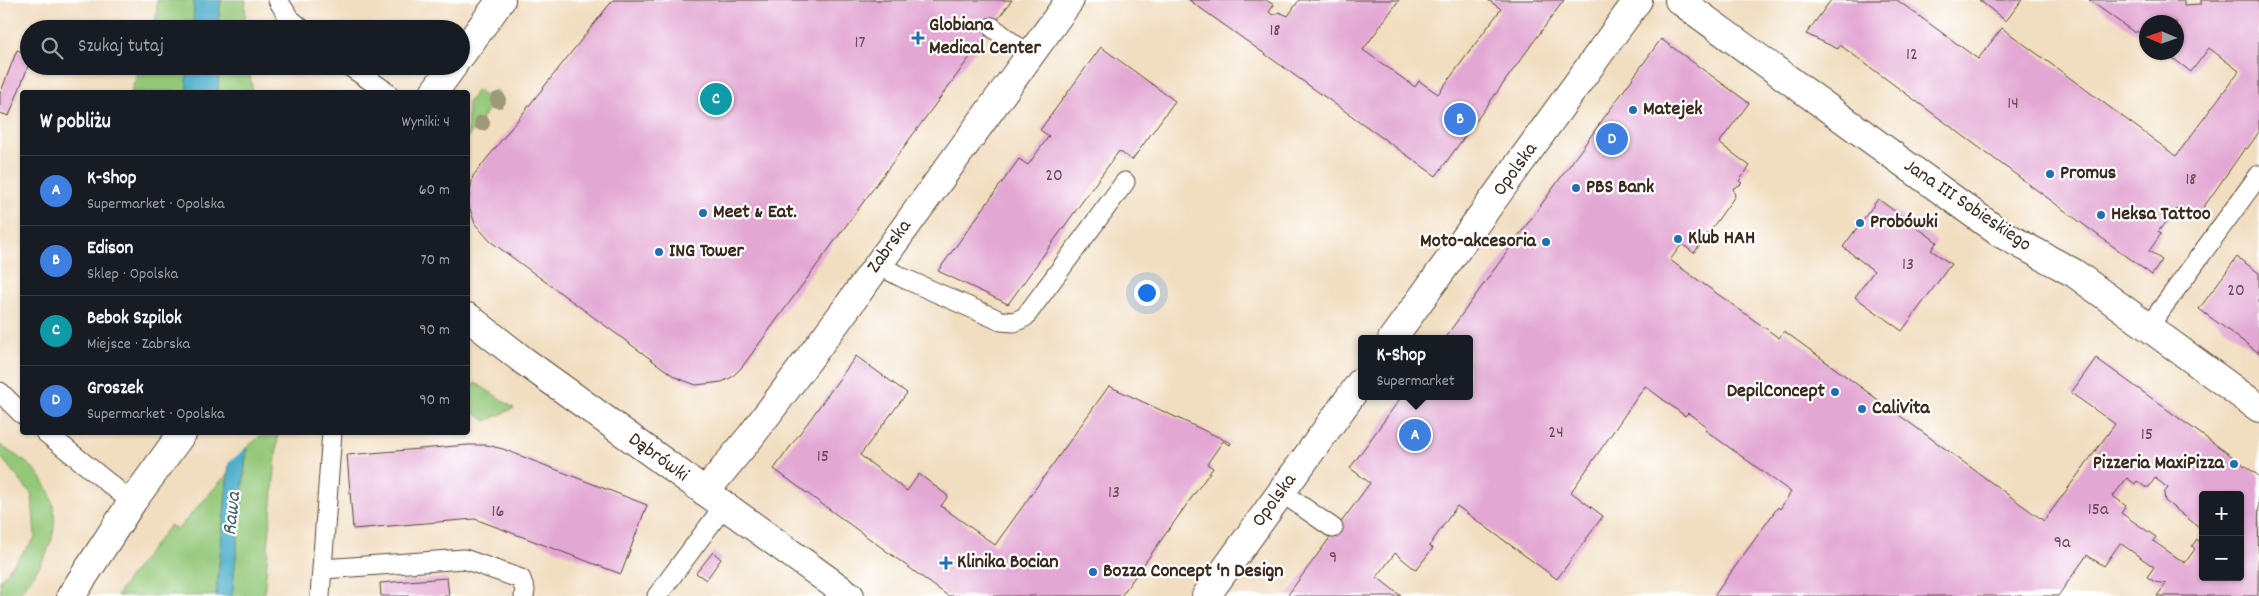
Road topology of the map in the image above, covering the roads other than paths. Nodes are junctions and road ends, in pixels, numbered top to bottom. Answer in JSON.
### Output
{"nodes":[{"id":1,"x":278,"y":0,"type":"edge"},
{"id":2,"x":501,"y":0,"type":"edge"},
{"id":3,"x":1070,"y":0,"type":"edge"},
{"id":4,"x":1638,"y":0,"type":"edge"},
{"id":5,"x":1678,"y":0,"type":"edge"},
{"id":6,"x":291,"y":20,"type":"edge"},
{"id":7,"x":992,"y":27,"type":"dead end"},
{"id":8,"x":470,"y":42,"type":"edge"},
{"id":9,"x":1029,"y":56,"type":"junction"},
{"id":10,"x":362,"y":75,"type":"edge"},
{"id":11,"x":446,"y":75,"type":"edge"},
{"id":12,"x":384,"y":90,"type":"edge"},
{"id":13,"x":435,"y":90,"type":"edge"},
{"id":14,"x":2259,"y":175,"type":"edge"},
{"id":15,"x":1125,"y":182,"type":"dead end"},
{"id":16,"x":877,"y":264,"type":"junction"},
{"id":17,"x":470,"y":319,"type":"edge"},
{"id":18,"x":2149,"y":326,"type":"junction"},
{"id":19,"x":1395,"y":335,"type":"edge"},
{"id":20,"x":1358,"y":386,"type":"edge"},
{"id":21,"x":0,"y":392,"type":"edge"},
{"id":22,"x":2259,"y":408,"type":"edge"},
{"id":23,"x":20,"y":412,"type":"edge"},
{"id":24,"x":49,"y":435,"type":"edge"},
{"id":25,"x":182,"y":435,"type":"edge"},
{"id":26,"x":332,"y":435,"type":"edge"},
{"id":27,"x":1281,"y":492,"type":"junction"},
{"id":28,"x":714,"y":499,"type":"junction"},
{"id":29,"x":132,"y":502,"type":"junction"},
{"id":30,"x":1333,"y":528,"type":"dead end"},
{"id":31,"x":323,"y":569,"type":"junction"},
{"id":32,"x":71,"y":596,"type":"edge"},
{"id":33,"x":320,"y":596,"type":"edge"},
{"id":34,"x":524,"y":596,"type":"edge"},
{"id":35,"x":657,"y":596,"type":"edge"},
{"id":36,"x":850,"y":596,"type":"edge"},
{"id":37,"x":1206,"y":596,"type":"edge"}],
"edges":[{"from":1,"to":6,"type":"lane"},
{"from":2,"to":8,"type":"street"},
{"from":3,"to":9,"type":"street","name":"Zabrska"},
{"from":4,"to":19,"type":"street","name":"Opolska"},
{"from":5,"to":18,"type":"street","name":"Jana III Sobieskiego"},
{"from":7,"to":9,"type":"lane"},
{"from":9,"to":16,"type":"street","name":"Zabrska"},
{"from":10,"to":12,"type":"lane"},
{"from":11,"to":13,"type":"street"},
{"from":14,"to":18,"type":"lane"},
{"from":15,"to":16,"type":"lane"},
{"from":16,"to":28,"type":"street","name":"Zabrska"},
{"from":17,"to":28,"type":"street","name":"Dąbrówki"},
{"from":18,"to":22,"type":"street","name":"Jana III Sobieskiego"},
{"from":20,"to":27,"type":"street","name":"Opolska"},
{"from":21,"to":23,"type":"lane"},
{"from":24,"to":29,"type":"lane"},
{"from":25,"to":29,"type":"street"},
{"from":26,"to":31,"type":"lane"},
{"from":27,"to":30,"type":"lane"},
{"from":27,"to":37,"type":"street","name":"Opolska"},
{"from":28,"to":35,"type":"lane"},
{"from":28,"to":36,"type":"street","name":"Dąbrówki"},
{"from":29,"to":32,"type":"street"},
{"from":31,"to":33,"type":"lane"},
{"from":31,"to":34,"type":"lane"}]}
